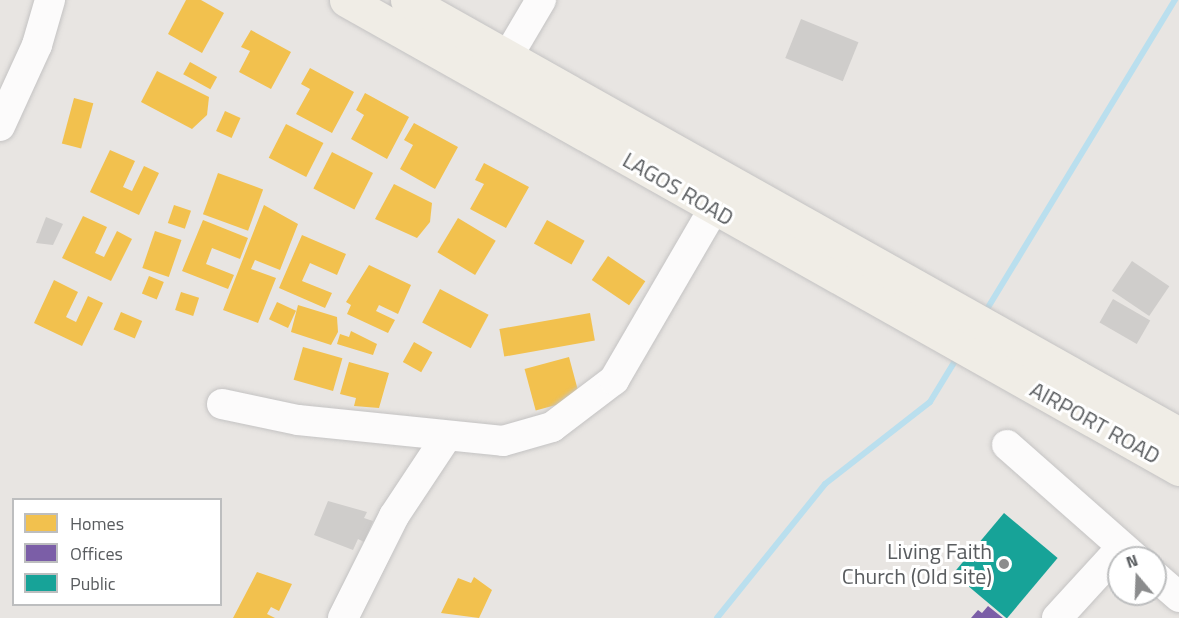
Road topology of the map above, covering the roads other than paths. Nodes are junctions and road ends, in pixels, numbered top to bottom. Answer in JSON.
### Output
{"nodes":[{"id":1,"x":50,"y":0,"type":"edge"},
{"id":2,"x":346,"y":0,"type":"edge"},
{"id":3,"x":407,"y":0,"type":"edge"},
{"id":4,"x":541,"y":0,"type":"edge"},
{"id":5,"x":500,"y":70,"type":"junction"},
{"id":6,"x":0,"y":126,"type":"edge"},
{"id":7,"x":713,"y":210,"type":"junction"},
{"id":8,"x":1021,"y":346,"type":"joint"},
{"id":9,"x":1010,"y":377,"type":"joint"},
{"id":10,"x":222,"y":404,"type":"dead end"},
{"id":11,"x":1179,"y":434,"type":"edge"},
{"id":12,"x":447,"y":436,"type":"junction"},
{"id":13,"x":1007,"y":445,"type":"dead end"},
{"id":14,"x":1179,"y":469,"type":"edge"},
{"id":15,"x":1122,"y":546,"type":"edge"},
{"id":16,"x":1107,"y":572,"type":"edge"},
{"id":17,"x":1167,"y":586,"type":"edge"},
{"id":18,"x":1179,"y":597,"type":"edge"},
{"id":19,"x":344,"y":618,"type":"edge"},
{"id":20,"x":1057,"y":618,"type":"edge"}],
"edges":[{"from":1,"to":6,"type":"street"},
{"from":2,"to":5,"type":"main road","name":"LAGOS ROAD"},
{"from":3,"to":5,"type":"main road","name":"LAGOS ROAD"},
{"from":4,"to":5,"type":"street"},
{"from":5,"to":7,"type":"main road","name":"LAGOS ROAD"},
{"from":5,"to":8,"type":"main road","name":"LAGOS ROAD"},
{"from":7,"to":9,"type":"main road","name":"LAGOS ROAD"},
{"from":7,"to":12,"type":"street"},
{"from":8,"to":11,"type":"main road","name":"AIRPORT ROAD"},
{"from":9,"to":14,"type":"main road","name":"AIRPORT ROAD"},
{"from":10,"to":12,"type":"street"},
{"from":12,"to":19,"type":"street"},
{"from":13,"to":15,"type":"street"},
{"from":16,"to":20,"type":"street"},
{"from":17,"to":18,"type":"street"}]}
